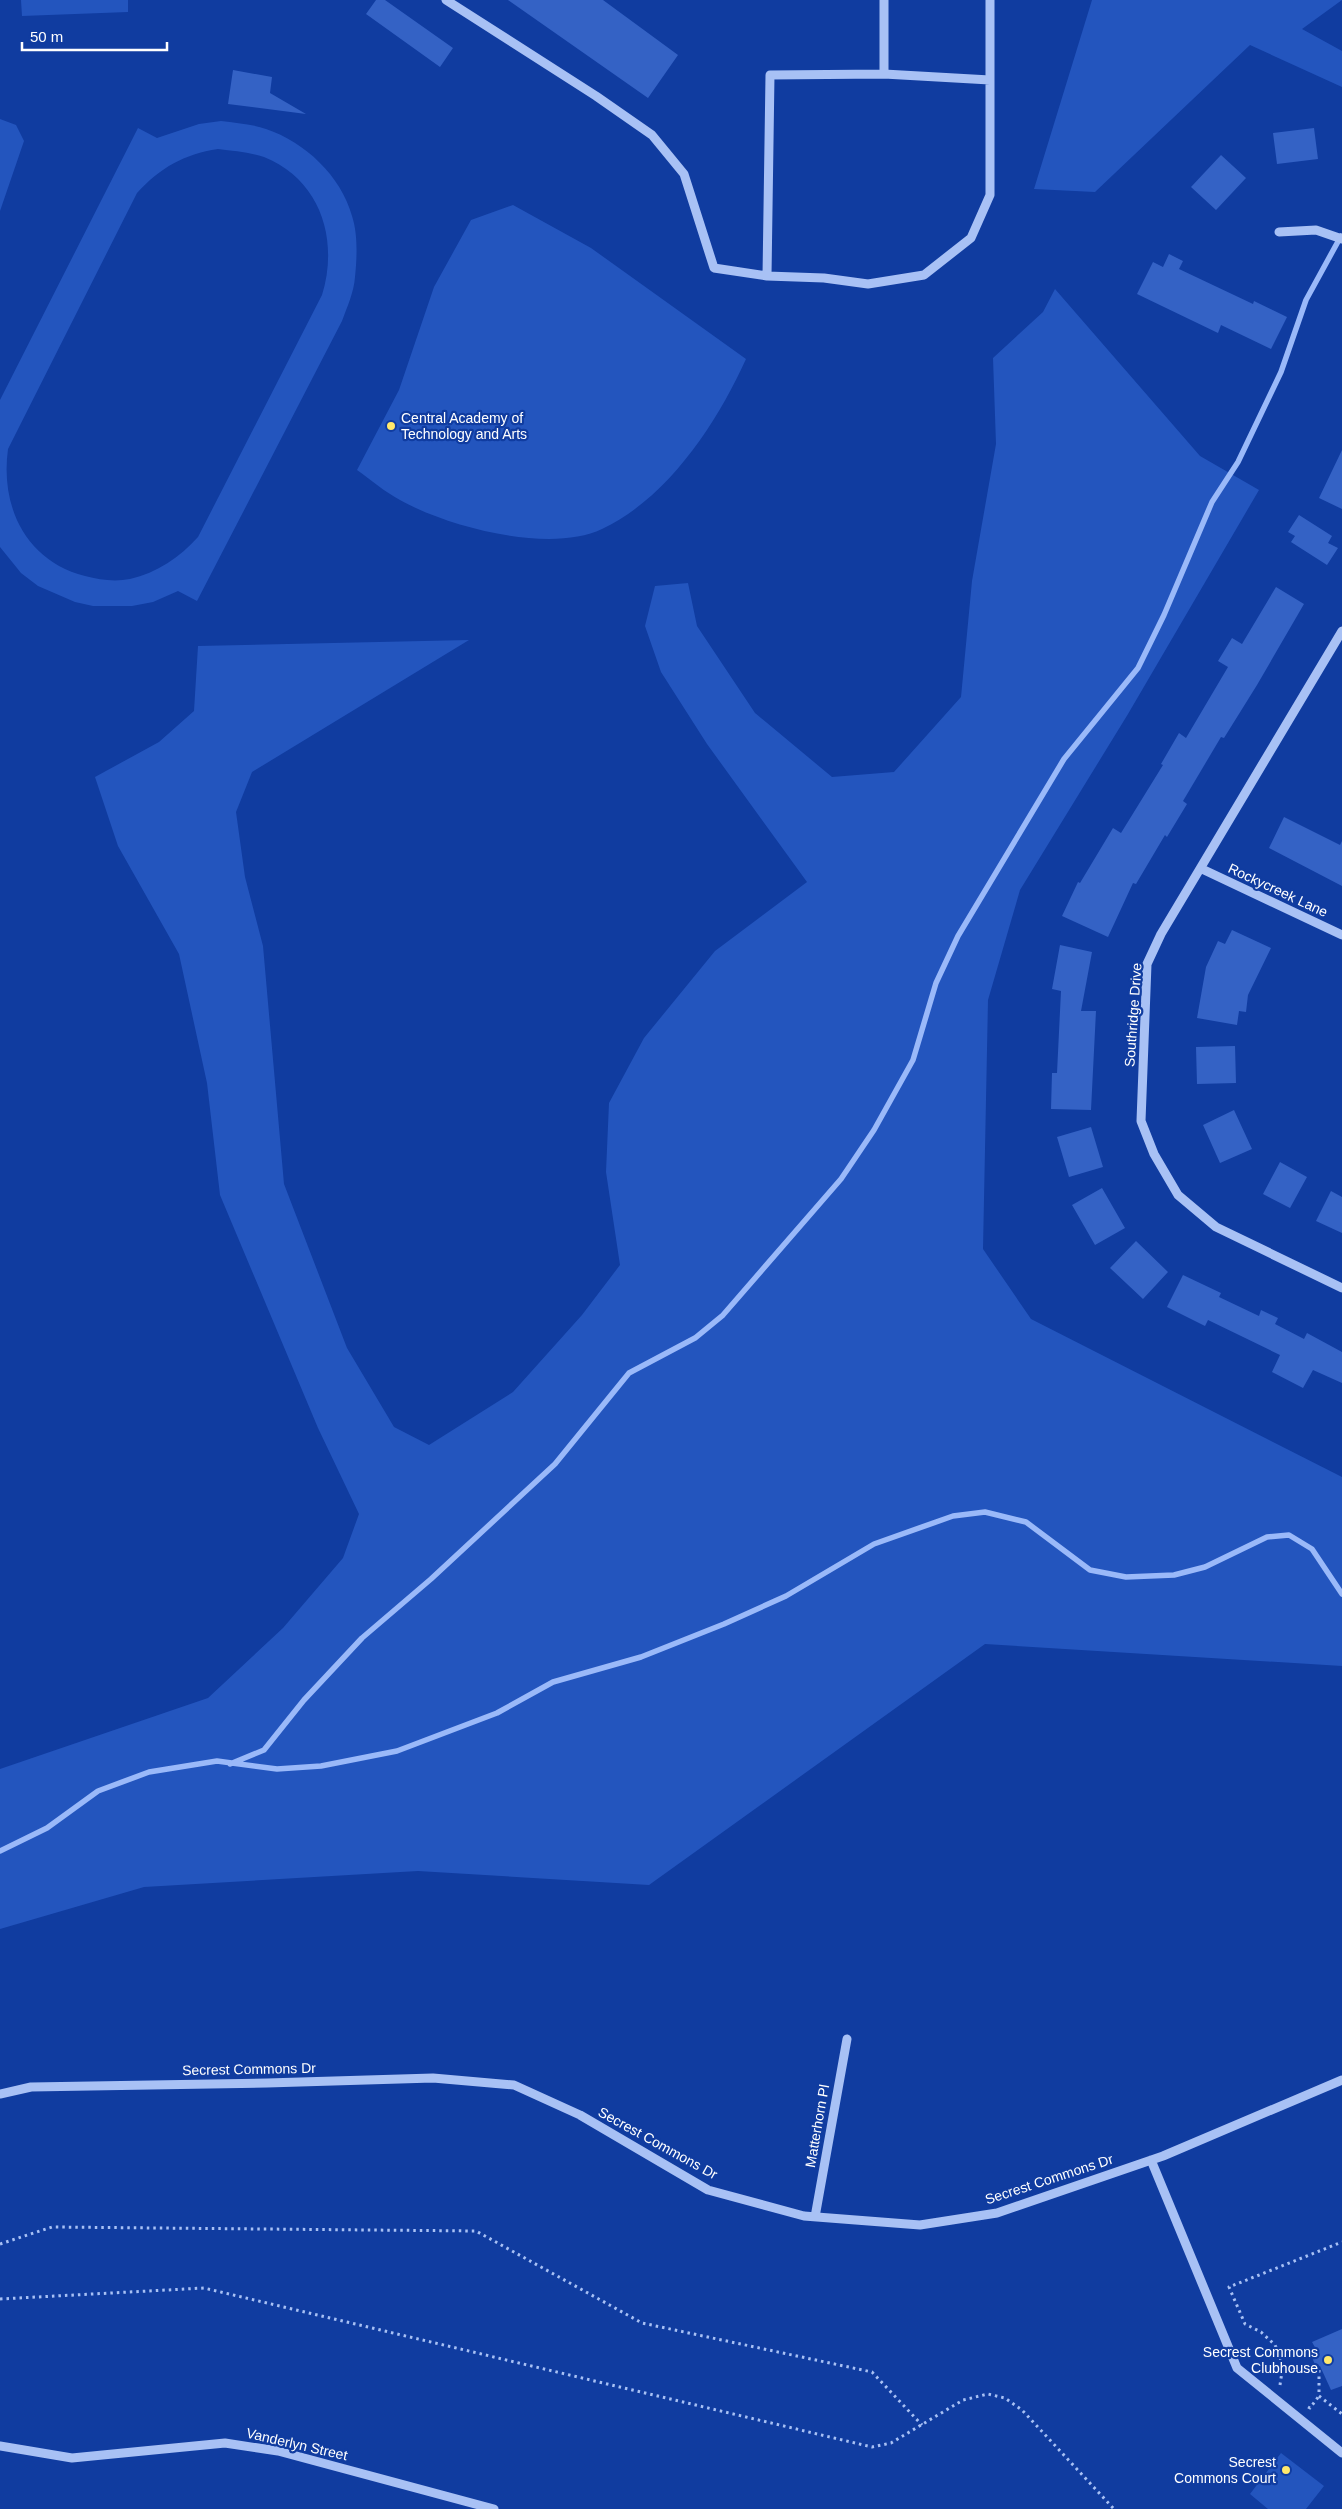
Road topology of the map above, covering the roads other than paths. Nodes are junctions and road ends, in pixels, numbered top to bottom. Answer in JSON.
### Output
{"nodes":[{"id":1,"x":446,"y":0,"type":"edge"},
{"id":2,"x":884,"y":0,"type":"edge"},
{"id":3,"x":990,"y":0,"type":"edge"},
{"id":4,"x":884,"y":74,"type":"junction"},
{"id":5,"x":990,"y":80,"type":"junction"},
{"id":6,"x":1279,"y":232,"type":"dead end"},
{"id":7,"x":1342,"y":239,"type":"edge"},
{"id":8,"x":767,"y":276,"type":"junction"},
{"id":9,"x":1342,"y":631,"type":"edge"},
{"id":10,"x":1202,"y":869,"type":"junction"},
{"id":11,"x":1342,"y":935,"type":"edge"},
{"id":12,"x":1342,"y":1288,"type":"edge"},
{"id":13,"x":847,"y":2039,"type":"dead end"},
{"id":14,"x":1342,"y":2080,"type":"edge"},
{"id":15,"x":0,"y":2094,"type":"edge"},
{"id":16,"x":1151,"y":2160,"type":"junction"},
{"id":17,"x":814,"y":2217,"type":"junction"},
{"id":18,"x":0,"y":2446,"type":"edge"},
{"id":19,"x":1342,"y":2453,"type":"edge"},
{"id":20,"x":494,"y":2509,"type":"edge"}],
"edges":[{"from":1,"to":8,"type":"street"},
{"from":2,"to":4,"type":"street"},
{"from":3,"to":5,"type":"street"},
{"from":4,"to":5,"type":"street"},
{"from":4,"to":8,"type":"street"},
{"from":5,"to":8,"type":"street"},
{"from":6,"to":7,"type":"street"},
{"from":9,"to":10,"type":"street","name":"Southridge Drive"},
{"from":10,"to":11,"type":"street","name":"Rockycreek Lane"},
{"from":10,"to":12,"type":"street","name":"Southridge Drive"},
{"from":13,"to":17,"type":"street","name":"Matterhorn Pl"},
{"from":14,"to":16,"type":"street","name":"Secrest Commons Dr"},
{"from":15,"to":17,"type":"street","name":"Secrest Commons Dr"},
{"from":16,"to":17,"type":"street","name":"Secrest Commons Dr"},
{"from":16,"to":19,"type":"street"},
{"from":18,"to":20,"type":"street","name":"Vanderlyn Street"}]}
